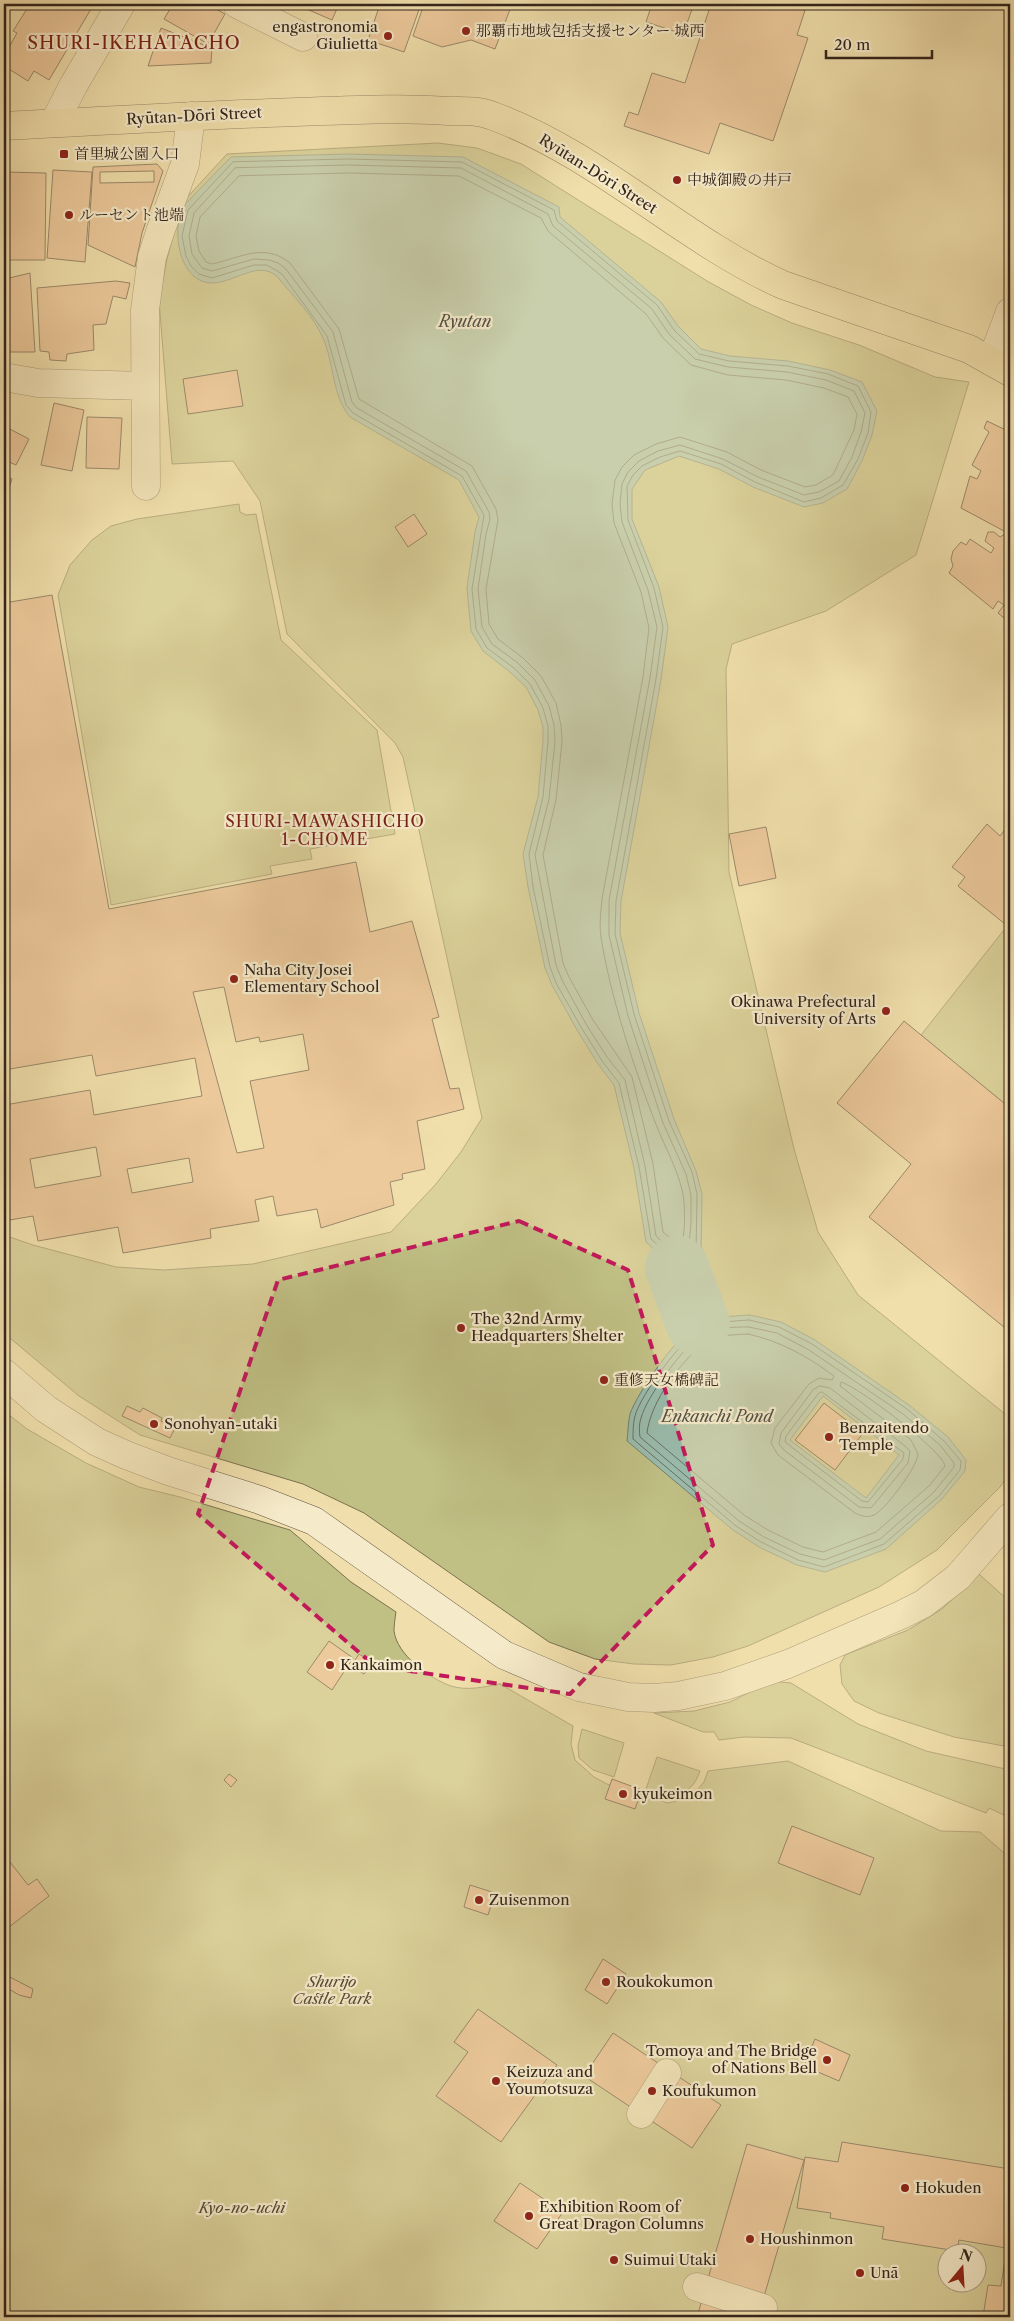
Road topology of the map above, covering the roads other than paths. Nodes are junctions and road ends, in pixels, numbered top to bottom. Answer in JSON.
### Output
{"nodes":[{"id":1,"x":121,"y":4,"type":"edge"},
{"id":2,"x":237,"y":4,"type":"edge"},
{"id":3,"x":304,"y":37,"type":"dead end"},
{"id":4,"x":191,"y":116,"type":"junction"},
{"id":5,"x":54,"y":123,"type":"junction"},
{"id":6,"x":4,"y":126,"type":"edge"},
{"id":7,"x":1010,"y":312,"type":"edge"},
{"id":8,"x":1001,"y":366,"type":"edge"},
{"id":9,"x":4,"y":377,"type":"edge"},
{"id":10,"x":145,"y":386,"type":"junction"},
{"id":11,"x":146,"y":486,"type":"dead end"},
{"id":12,"x":7,"y":1382,"type":"edge"},
{"id":13,"x":1010,"y":1517,"type":"edge"},
{"id":14,"x":666,"y":2073,"type":"dead end"},
{"id":15,"x":641,"y":2114,"type":"dead end"},
{"id":16,"x":697,"y":2288,"type":"dead end"},
{"id":17,"x":763,"y":2308,"type":"dead end"}],
"edges":[{"from":1,"to":5,"type":"street"},
{"from":2,"to":3,"type":"street"},
{"from":4,"to":5,"type":"main road","name":"Ryūtan-Dōri Street"},
{"from":4,"to":8,"type":"main road","name":"Ryūtan-Dōri Street"},
{"from":4,"to":10,"type":"street"},
{"from":5,"to":6,"type":"main road","name":"Ryūtan-Dōri Street"},
{"from":7,"to":8,"type":"street"},
{"from":9,"to":10,"type":"street"},
{"from":10,"to":11,"type":"street"},
{"from":12,"to":13,"type":"street"},
{"from":14,"to":15,"type":"street"},
{"from":16,"to":17,"type":"street"}]}
